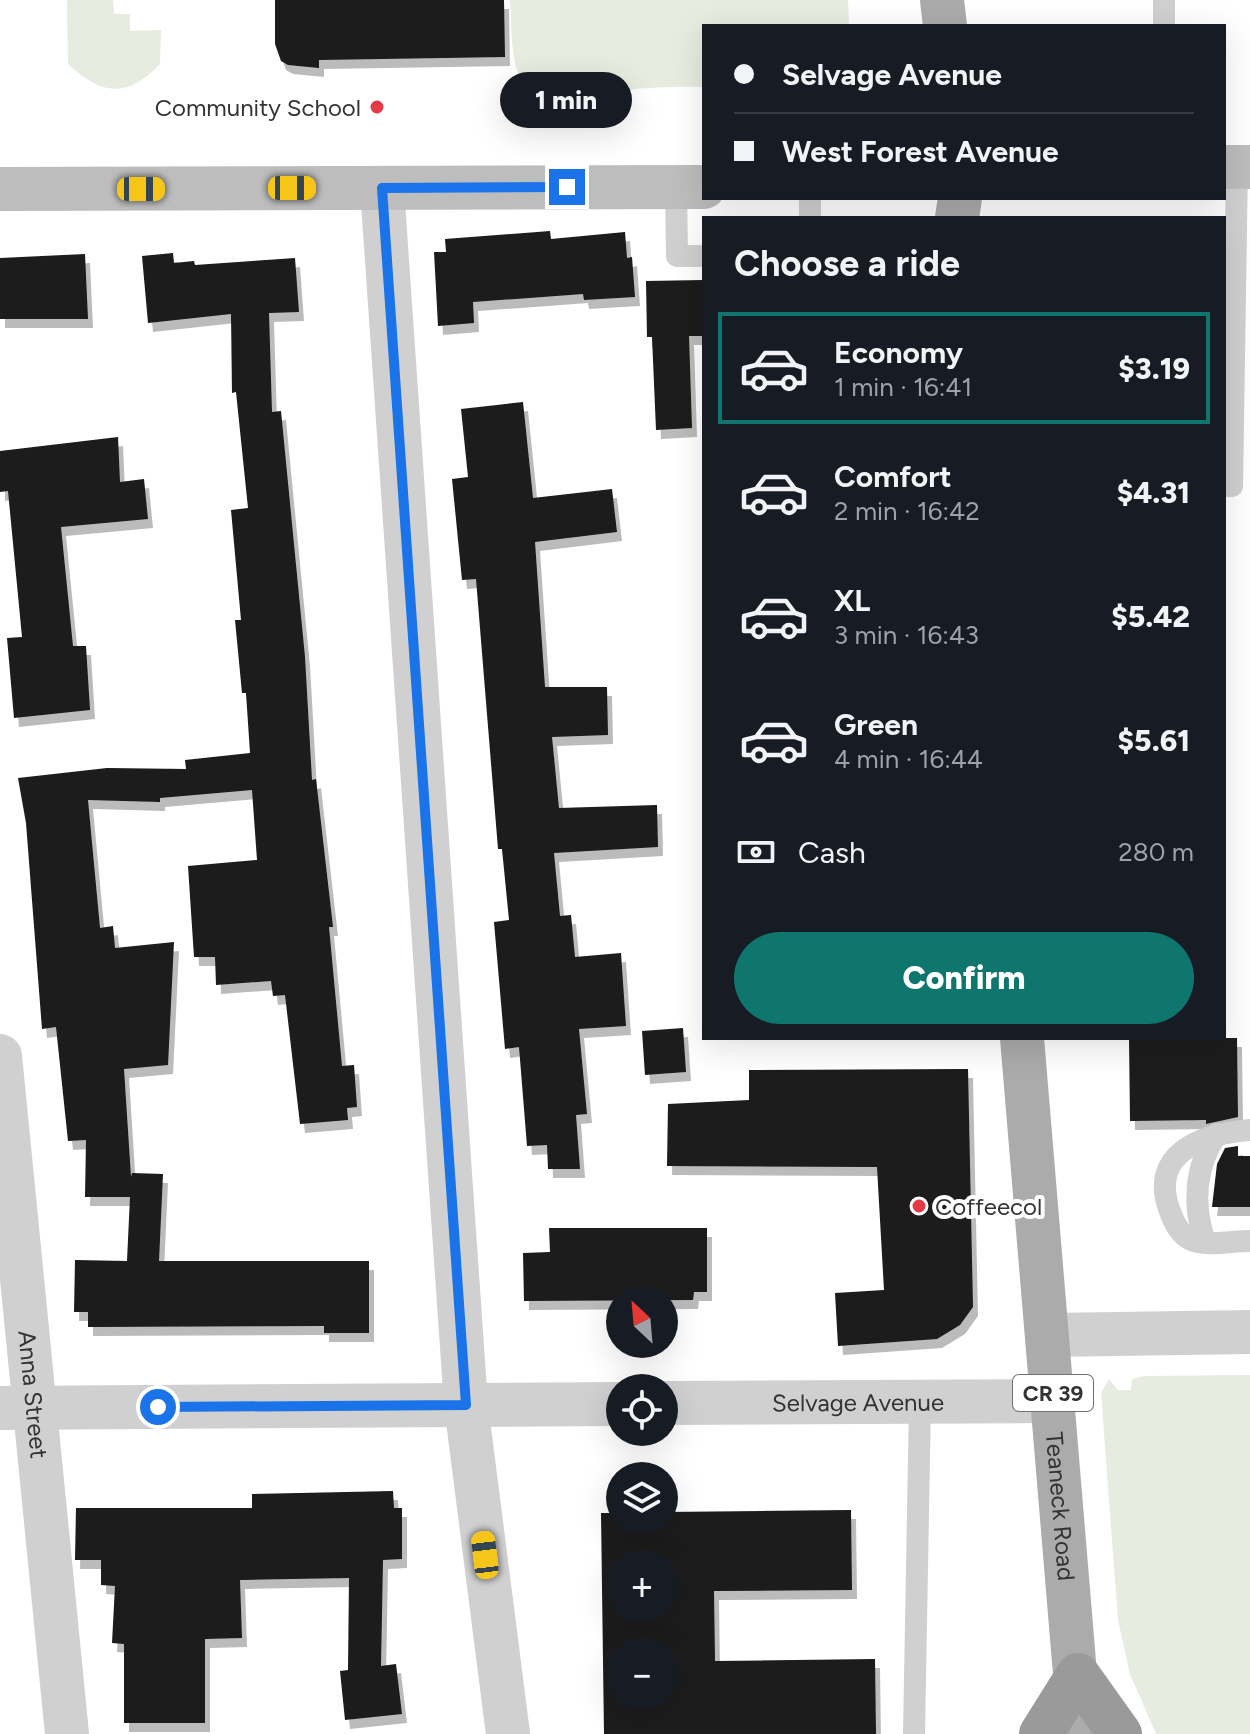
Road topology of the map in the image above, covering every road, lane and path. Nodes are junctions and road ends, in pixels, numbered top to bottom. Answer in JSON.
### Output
{"nodes":[{"id":1,"x":942,"y":0,"type":"edge"},
{"id":2,"x":1164,"y":0,"type":"edge"},
{"id":3,"x":945,"y":24,"type":"edge"},
{"id":4,"x":1164,"y":24,"type":"edge"},
{"id":5,"x":1237,"y":167,"type":"edge"},
{"id":6,"x":690,"y":187,"type":"edge"},
{"id":7,"x":382,"y":188,"type":"junction"},
{"id":8,"x":0,"y":189,"type":"edge"},
{"id":9,"x":702,"y":256,"type":"edge"},
{"id":10,"x":1228,"y":486,"type":"edge"},
{"id":11,"x":1022,"y":1040,"type":"edge"},
{"id":12,"x":0,"y":1056,"type":"edge"},
{"id":13,"x":1250,"y":1130,"type":"edge"},
{"id":14,"x":1217,"y":1134,"type":"junction"},
{"id":15,"x":1250,"y":1241,"type":"edge"},
{"id":16,"x":1205,"y":1242,"type":"junction"},
{"id":17,"x":1250,"y":1332,"type":"edge"},
{"id":18,"x":1049,"y":1335,"type":"junction"},
{"id":19,"x":1054,"y":1401,"type":"junction"},
{"id":20,"x":920,"y":1402,"type":"junction"},
{"id":21,"x":678,"y":1403,"type":"edge"},
{"id":22,"x":606,"y":1404,"type":"edge"},
{"id":23,"x":466,"y":1405,"type":"junction"},
{"id":24,"x":18,"y":1408,"type":"edge"},
{"id":25,"x":1078,"y":1675,"type":"junction"},
{"id":26,"x":67,"y":1734,"type":"edge"},
{"id":27,"x":508,"y":1734,"type":"edge"},
{"id":28,"x":914,"y":1734,"type":"edge"},
{"id":29,"x":1041,"y":1734,"type":"edge"},
{"id":30,"x":1080,"y":1734,"type":"edge"},
{"id":31,"x":1120,"y":1734,"type":"edge"}],
"edges":[{"from":1,"to":3,"type":"main road"},
{"from":2,"to":4,"type":"lane"},
{"from":5,"to":10,"type":"lane"},
{"from":6,"to":7,"type":"street"},
{"from":6,"to":9,"type":"lane"},
{"from":7,"to":8,"type":"street"},
{"from":7,"to":23,"type":"street"},
{"from":11,"to":18,"type":"main road","name":"Teaneck Road","number":"CR 39"},
{"from":12,"to":24,"type":"street","name":"Anna Street"},
{"from":13,"to":14,"type":"lane"},
{"from":14,"to":16,"type":"lane"},
{"from":14,"to":16,"type":"lane"},
{"from":15,"to":16,"type":"lane"},
{"from":17,"to":18,"type":"street"},
{"from":18,"to":19,"type":"main road","name":"Teaneck Road","number":"CR 39"},
{"from":19,"to":20,"type":"street","name":"Selvage Avenue"},
{"from":19,"to":25,"type":"main road","name":"Teaneck Road","number":"CR 39"},
{"from":20,"to":21,"type":"street","name":"Selvage Avenue"},
{"from":20,"to":28,"type":"lane"},
{"from":22,"to":23,"type":"street"},
{"from":23,"to":24,"type":"street"},
{"from":23,"to":27,"type":"street"},
{"from":24,"to":26,"type":"street","name":"Anna Street"},
{"from":25,"to":29,"type":"highway"},
{"from":25,"to":30,"type":"main road","name":"Teaneck Road","number":"CR 39"},
{"from":25,"to":31,"type":"highway"}]}
